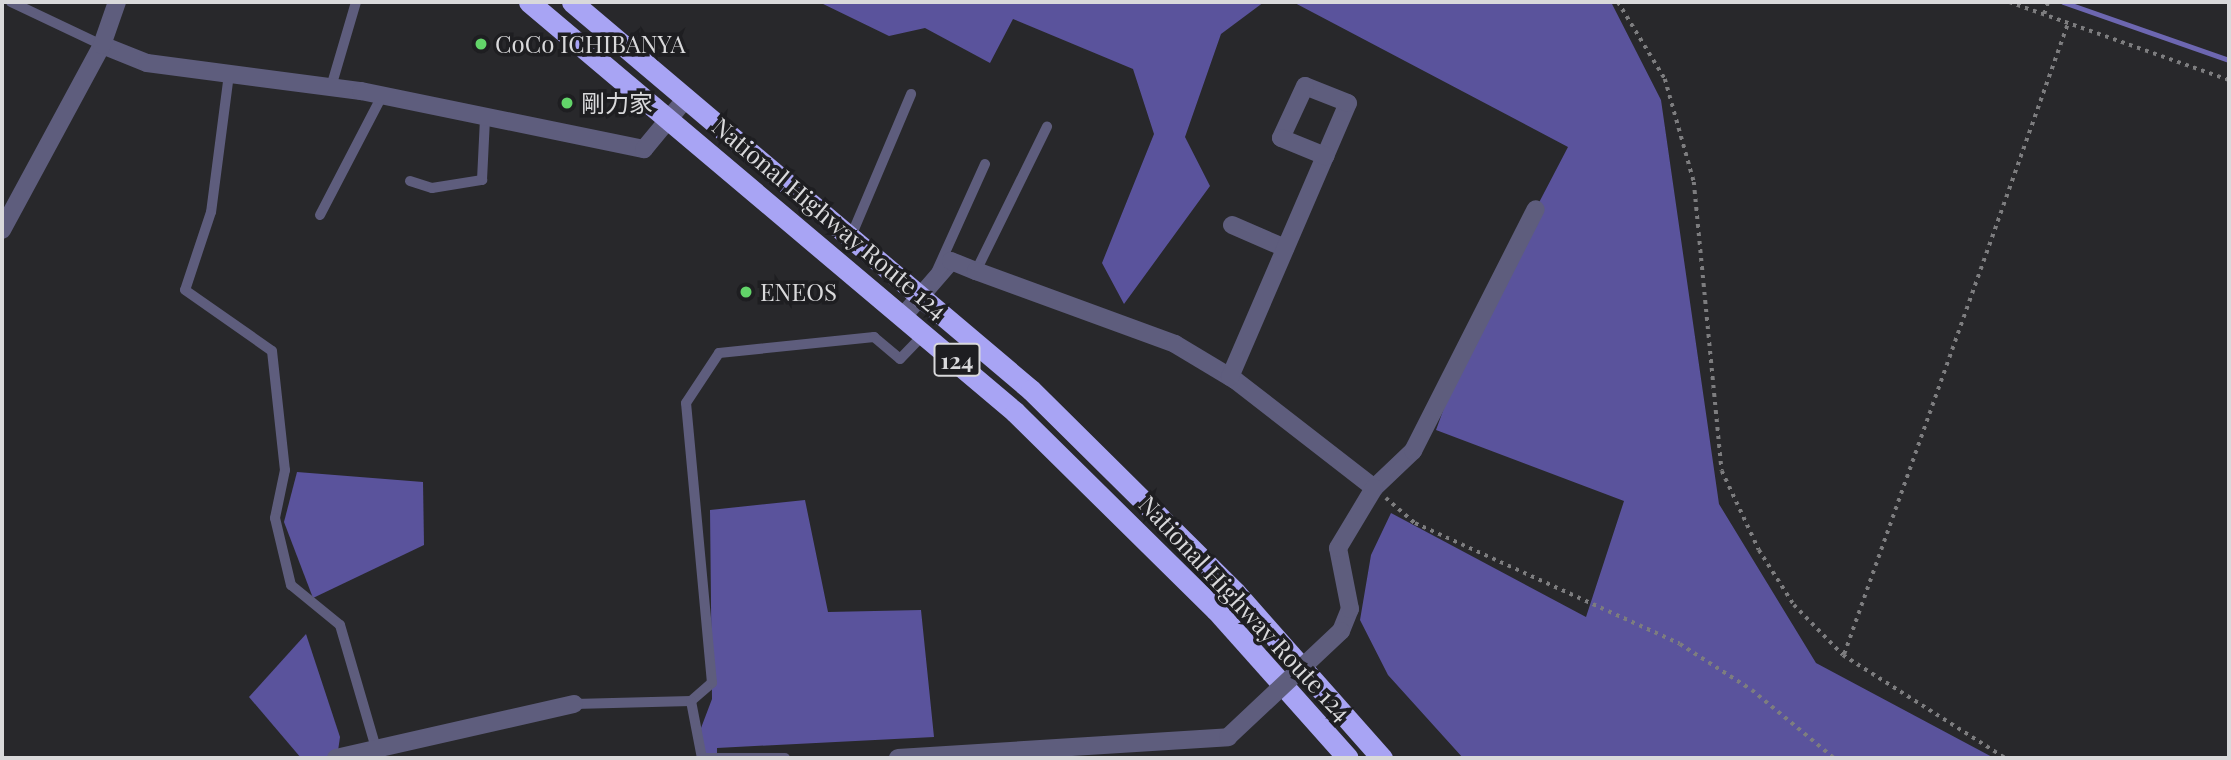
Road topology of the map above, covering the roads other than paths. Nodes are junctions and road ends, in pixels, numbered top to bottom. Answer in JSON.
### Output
{"nodes":[{"id":1,"x":10,"y":2,"type":"edge"},
{"id":2,"x":117,"y":2,"type":"edge"},
{"id":3,"x":356,"y":2,"type":"edge"},
{"id":4,"x":529,"y":2,"type":"edge"},
{"id":5,"x":572,"y":2,"type":"edge"},
{"id":6,"x":102,"y":45,"type":"junction"},
{"id":7,"x":229,"y":74,"type":"junction"},
{"id":8,"x":331,"y":88,"type":"junction"},
{"id":9,"x":911,"y":94,"type":"dead end"},
{"id":10,"x":382,"y":96,"type":"junction"},
{"id":11,"x":687,"y":97,"type":"junction"},
{"id":12,"x":485,"y":117,"type":"junction"},
{"id":13,"x":670,"y":118,"type":"junction"},
{"id":14,"x":1047,"y":127,"type":"dead end"},
{"id":15,"x":1325,"y":156,"type":"dead end"},
{"id":16,"x":985,"y":164,"type":"dead end"},
{"id":17,"x":410,"y":181,"type":"dead end"},
{"id":18,"x":1536,"y":209,"type":"dead end"},
{"id":19,"x":320,"y":215,"type":"dead end"},
{"id":20,"x":1232,"y":225,"type":"dead end"},
{"id":21,"x":2,"y":230,"type":"edge"},
{"id":22,"x":852,"y":234,"type":"junction"},
{"id":23,"x":1285,"y":248,"type":"junction"},
{"id":24,"x":976,"y":271,"type":"junction"},
{"id":25,"x":928,"y":287,"type":"junction"},
{"id":26,"x":905,"y":314,"type":"junction"},
{"id":27,"x":926,"y":331,"type":"junction"},
{"id":28,"x":1230,"y":377,"type":"junction"},
{"id":29,"x":1374,"y":488,"type":"junction"},
{"id":30,"x":691,"y":701,"type":"junction"},
{"id":31,"x":574,"y":704,"type":"joint"},
{"id":32,"x":378,"y":753,"type":"edge"},
{"id":33,"x":336,"y":758,"type":"edge"},
{"id":34,"x":785,"y":758,"type":"edge"},
{"id":35,"x":898,"y":758,"type":"edge"},
{"id":36,"x":1348,"y":758,"type":"edge"},
{"id":37,"x":1382,"y":758,"type":"edge"}],
"edges":[{"from":1,"to":6,"type":"lane"},
{"from":2,"to":6,"type":"street"},
{"from":3,"to":8,"type":"lane"},
{"from":4,"to":13,"type":"highway","name":"National Highway Route 124","number":"124"},
{"from":5,"to":11,"type":"highway","name":"National Highway Route 124","number":"124"},
{"from":6,"to":7,"type":"street"},
{"from":6,"to":21,"type":"street"},
{"from":7,"to":8,"type":"street"},
{"from":7,"to":32,"type":"lane"},
{"from":8,"to":10,"type":"street"},
{"from":9,"to":22,"type":"lane"},
{"from":10,"to":12,"type":"street"},
{"from":10,"to":19,"type":"lane"},
{"from":11,"to":13,"type":"street"},
{"from":11,"to":22,"type":"highway","name":"National Highway Route 124","number":"124"},
{"from":12,"to":13,"type":"street"},
{"from":12,"to":17,"type":"lane"},
{"from":13,"to":26,"type":"highway","name":"National Highway Route 124","number":"124"},
{"from":14,"to":24,"type":"lane"},
{"from":15,"to":23,"type":"street"},
{"from":16,"to":25,"type":"lane"},
{"from":18,"to":29,"type":"street"},
{"from":20,"to":23,"type":"street"},
{"from":22,"to":25,"type":"highway","name":"National Highway Route 124","number":"124"},
{"from":23,"to":28,"type":"street"},
{"from":24,"to":25,"type":"street"},
{"from":24,"to":28,"type":"street"},
{"from":25,"to":26,"type":"street"},
{"from":25,"to":37,"type":"highway","name":"National Highway Route 124","number":"124"},
{"from":26,"to":27,"type":"highway","name":"National Highway Route 124","number":"124"},
{"from":27,"to":30,"type":"lane"},
{"from":27,"to":36,"type":"highway","name":"National Highway Route 124","number":"124"},
{"from":28,"to":29,"type":"street"},
{"from":29,"to":35,"type":"street","bridge":true},
{"from":30,"to":31,"type":"lane"},
{"from":30,"to":34,"type":"lane"},
{"from":31,"to":32,"type":"street"},
{"from":32,"to":33,"type":"street"}]}
